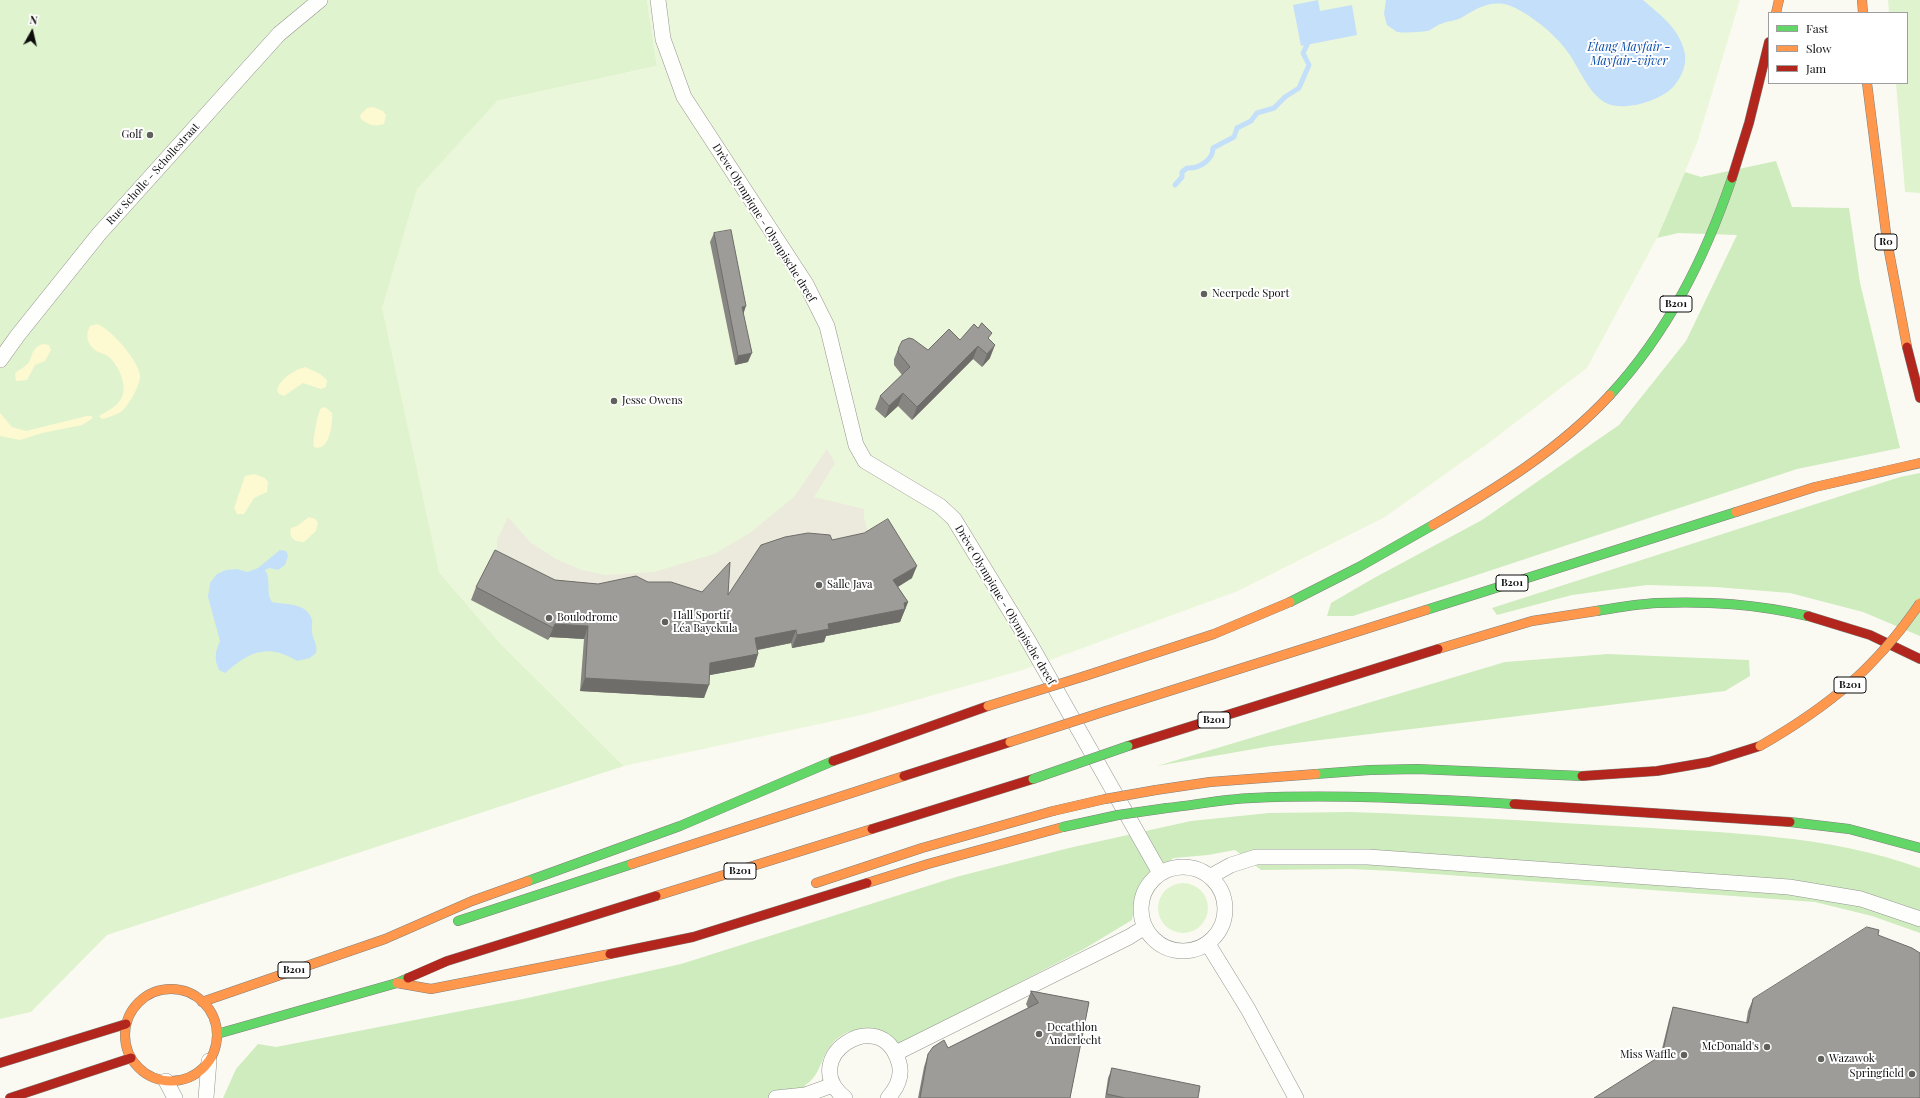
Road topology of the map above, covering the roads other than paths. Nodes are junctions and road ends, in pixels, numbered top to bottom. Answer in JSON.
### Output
{"nodes":[{"id":1,"x":320,"y":0,"type":"edge"},
{"id":2,"x":658,"y":0,"type":"edge"},
{"id":3,"x":1779,"y":0,"type":"edge"},
{"id":4,"x":1862,"y":0,"type":"edge"},
{"id":5,"x":1776,"y":12,"type":"edge"},
{"id":6,"x":1863,"y":12,"type":"edge"},
{"id":7,"x":1768,"y":46,"type":"edge"},
{"id":8,"x":1867,"y":84,"type":"edge"},
{"id":9,"x":0,"y":360,"type":"edge"},
{"id":10,"x":1920,"y":398,"type":"edge"},
{"id":11,"x":1920,"y":463,"type":"edge"},
{"id":12,"x":1920,"y":603,"type":"edge"},
{"id":13,"x":1920,"y":659,"type":"edge"},
{"id":14,"x":1920,"y":848,"type":"edge"},
{"id":15,"x":1160,"y":873,"type":"junction"},
{"id":16,"x":1211,"y":876,"type":"junction"},
{"id":17,"x":807,"y":886,"type":"dead end"},
{"id":18,"x":1920,"y":919,"type":"edge"},
{"id":19,"x":1145,"y":927,"type":"junction"},
{"id":20,"x":660,"y":934,"type":"dead end"},
{"id":21,"x":385,"y":939,"type":"junction"},
{"id":22,"x":1208,"y":944,"type":"junction"},
{"id":23,"x":569,"y":961,"type":"junction"},
{"id":24,"x":397,"y":983,"type":"junction"},
{"id":25,"x":202,"y":1002,"type":"junction"},
{"id":26,"x":126,"y":1024,"type":"junction"},
{"id":27,"x":217,"y":1034,"type":"junction"},
{"id":28,"x":896,"y":1053,"type":"junction"},
{"id":29,"x":131,"y":1058,"type":"junction"},
{"id":30,"x":209,"y":1061,"type":"junction"},
{"id":31,"x":0,"y":1063,"type":"edge"},
{"id":32,"x":166,"y":1081,"type":"junction"},
{"id":33,"x":832,"y":1085,"type":"junction"},
{"id":34,"x":10,"y":1098,"type":"edge"},
{"id":35,"x":175,"y":1098,"type":"edge"},
{"id":36,"x":206,"y":1098,"type":"edge"},
{"id":37,"x":776,"y":1098,"type":"edge"},
{"id":38,"x":845,"y":1098,"type":"edge"},
{"id":39,"x":888,"y":1098,"type":"edge"},
{"id":40,"x":1296,"y":1098,"type":"edge"}],
"edges":[{"from":1,"to":9,"type":"street","name":"Rue Scholle - Schollestraat"},
{"from":2,"to":15,"type":"street","name":"Drève Olympique - Olympische dreef"},
{"from":3,"to":5,"type":"highway"},
{"from":4,"to":6,"type":"highway"},
{"from":7,"to":21,"type":"highway","number":"B201","bridge":true},
{"from":8,"to":10,"type":"highway","number":"R0"},
{"from":11,"to":21,"type":"highway","number":"B201","bridge":true},
{"from":12,"to":17,"type":"highway","number":"B201","bridge":true},
{"from":13,"to":24,"type":"highway","number":"B201","bridge":true},
{"from":14,"to":23,"type":"highway","number":"B201","bridge":true},
{"from":15,"to":16,"type":"street"},
{"from":15,"to":19,"type":"street"},
{"from":16,"to":18,"type":"street"},
{"from":16,"to":22,"type":"street"},
{"from":19,"to":22,"type":"street"},
{"from":19,"to":28,"type":"street"},
{"from":20,"to":23,"type":"highway","number":"B201"},
{"from":21,"to":25,"type":"highway","number":"B201"},
{"from":22,"to":40,"type":"street"},
{"from":23,"to":24,"type":"highway","number":"B201"},
{"from":24,"to":27,"type":"highway","number":"B201"},
{"from":25,"to":26,"type":"highway"},
{"from":25,"to":27,"type":"highway"},
{"from":26,"to":29,"type":"highway"},
{"from":26,"to":31,"type":"highway"},
{"from":27,"to":30,"type":"highway"},
{"from":28,"to":33,"type":"street"},
{"from":28,"to":39,"type":"street"},
{"from":29,"to":32,"type":"highway"},
{"from":29,"to":34,"type":"highway"},
{"from":30,"to":32,"type":"highway"},
{"from":30,"to":36,"type":"street"},
{"from":32,"to":35,"type":"street"},
{"from":33,"to":37,"type":"street"},
{"from":33,"to":38,"type":"street"}]}
